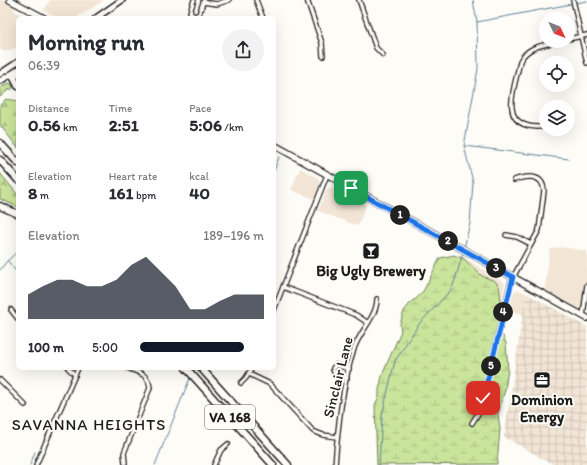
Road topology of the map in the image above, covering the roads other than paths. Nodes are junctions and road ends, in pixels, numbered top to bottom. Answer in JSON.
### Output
{"nodes":[{"id":1,"x":10,"y":0,"type":"edge"},
{"id":2,"x":122,"y":0,"type":"edge"},
{"id":3,"x":194,"y":0,"type":"edge"},
{"id":4,"x":229,"y":0,"type":"edge"},
{"id":5,"x":256,"y":0,"type":"edge"},
{"id":6,"x":307,"y":0,"type":"edge"},
{"id":7,"x":359,"y":0,"type":"edge"},
{"id":8,"x":573,"y":0,"type":"edge"},
{"id":9,"x":203,"y":1,"type":"edge"},
{"id":10,"x":40,"y":16,"type":"edge"},
{"id":11,"x":99,"y":16,"type":"edge"},
{"id":12,"x":262,"y":16,"type":"edge"},
{"id":13,"x":587,"y":35,"type":"edge"},
{"id":14,"x":581,"y":36,"type":"junction"},
{"id":15,"x":575,"y":37,"type":"edge"},
{"id":16,"x":539,"y":47,"type":"edge"},
{"id":17,"x":383,"y":55,"type":"dead end"},
{"id":18,"x":323,"y":56,"type":"dead end"},
{"id":19,"x":16,"y":63,"type":"edge"},
{"id":20,"x":587,"y":63,"type":"edge"},
{"id":21,"x":16,"y":71,"type":"edge"},
{"id":22,"x":0,"y":74,"type":"edge"},
{"id":23,"x":0,"y":81,"type":"edge"},
{"id":24,"x":539,"y":127,"type":"edge"},
{"id":25,"x":0,"y":143,"type":"edge"},
{"id":26,"x":276,"y":146,"type":"edge"},
{"id":27,"x":0,"y":160,"type":"edge"},
{"id":28,"x":16,"y":161,"type":"edge"},
{"id":29,"x":327,"y":175,"type":"junction"},
{"id":30,"x":16,"y":178,"type":"edge"},
{"id":31,"x":514,"y":180,"type":"dead end"},
{"id":32,"x":0,"y":206,"type":"edge"},
{"id":33,"x":16,"y":213,"type":"edge"},
{"id":34,"x":506,"y":235,"type":"dead end"},
{"id":35,"x":531,"y":244,"type":"junction"},
{"id":36,"x":513,"y":277,"type":"junction"},
{"id":37,"x":587,"y":285,"type":"edge"},
{"id":38,"x":283,"y":287,"type":"junction"},
{"id":39,"x":377,"y":299,"type":"dead end"},
{"id":40,"x":276,"y":305,"type":"edge"},
{"id":41,"x":11,"y":310,"type":"dead end"},
{"id":42,"x":16,"y":316,"type":"edge"},
{"id":43,"x":585,"y":317,"type":"edge"},
{"id":44,"x":368,"y":322,"type":"junction"},
{"id":45,"x":349,"y":369,"type":"junction"},
{"id":46,"x":70,"y":370,"type":"edge"},
{"id":47,"x":77,"y":370,"type":"edge"},
{"id":48,"x":132,"y":370,"type":"edge"},
{"id":49,"x":188,"y":370,"type":"edge"},
{"id":50,"x":203,"y":370,"type":"edge"},
{"id":51,"x":251,"y":370,"type":"edge"},
{"id":52,"x":249,"y":374,"type":"junction"},
{"id":53,"x":75,"y":376,"type":"junction"},
{"id":54,"x":347,"y":378,"type":"junction"},
{"id":55,"x":0,"y":380,"type":"edge"},
{"id":56,"x":241,"y":383,"type":"dead end"},
{"id":57,"x":26,"y":405,"type":"dead end"},
{"id":58,"x":472,"y":422,"type":"dead end"},
{"id":59,"x":337,"y":436,"type":"junction"},
{"id":60,"x":228,"y":444,"type":"dead end"},
{"id":61,"x":125,"y":463,"type":"dead end"},
{"id":62,"x":36,"y":465,"type":"edge"},
{"id":63,"x":214,"y":465,"type":"edge"},
{"id":64,"x":273,"y":465,"type":"edge"},
{"id":65,"x":288,"y":465,"type":"edge"},
{"id":66,"x":335,"y":465,"type":"edge"}],
"edges":[{"from":1,"to":10,"type":"main road"},
{"from":2,"to":11,"type":"main road"},
{"from":3,"to":9,"type":"street"},
{"from":4,"to":9,"type":"street"},
{"from":5,"to":12,"type":"street"},
{"from":6,"to":18,"type":"street"},
{"from":7,"to":17,"type":"street"},
{"from":8,"to":14,"type":"street"},
{"from":13,"to":14,"type":"street"},
{"from":14,"to":15,"type":"street"},
{"from":14,"to":20,"type":"street"},
{"from":16,"to":24,"type":"street"},
{"from":19,"to":22,"type":"main road"},
{"from":21,"to":23,"type":"main road"},
{"from":25,"to":28,"type":"highway"},
{"from":26,"to":29,"type":"main road"},
{"from":27,"to":30,"type":"highway"},
{"from":29,"to":36,"type":"main road"},
{"from":29,"to":38,"type":"street"},
{"from":31,"to":35,"type":"street"},
{"from":32,"to":33,"type":"highway"},
{"from":34,"to":35,"type":"street"},
{"from":35,"to":36,"type":"street"},
{"from":36,"to":43,"type":"main road"},
{"from":36,"to":58,"type":"street"},
{"from":37,"to":43,"type":"street"},
{"from":38,"to":40,"type":"street"},
{"from":38,"to":44,"type":"street"},
{"from":39,"to":44,"type":"street","name":"Sinclair Lane"},
{"from":41,"to":42,"type":"street"},
{"from":44,"to":45,"type":"street","name":"Sinclair Lane"},
{"from":45,"to":54,"type":"street","name":"Sinclair Lane"},
{"from":45,"to":54,"type":"street"},
{"from":46,"to":53,"type":"street"},
{"from":47,"to":53,"type":"street"},
{"from":48,"to":61,"type":"street"},
{"from":49,"to":64,"type":"highway","number":"VA 168"},
{"from":50,"to":65,"type":"highway","number":"VA 168"},
{"from":51,"to":52,"type":"street"},
{"from":52,"to":56,"type":"street"},
{"from":52,"to":59,"type":"street"},
{"from":53,"to":62,"type":"street"},
{"from":54,"to":59,"type":"street","name":"Sinclair Lane"},
{"from":55,"to":57,"type":"street"},
{"from":59,"to":66,"type":"street","name":"Sinclair Lane"},
{"from":60,"to":63,"type":"street"}]}
